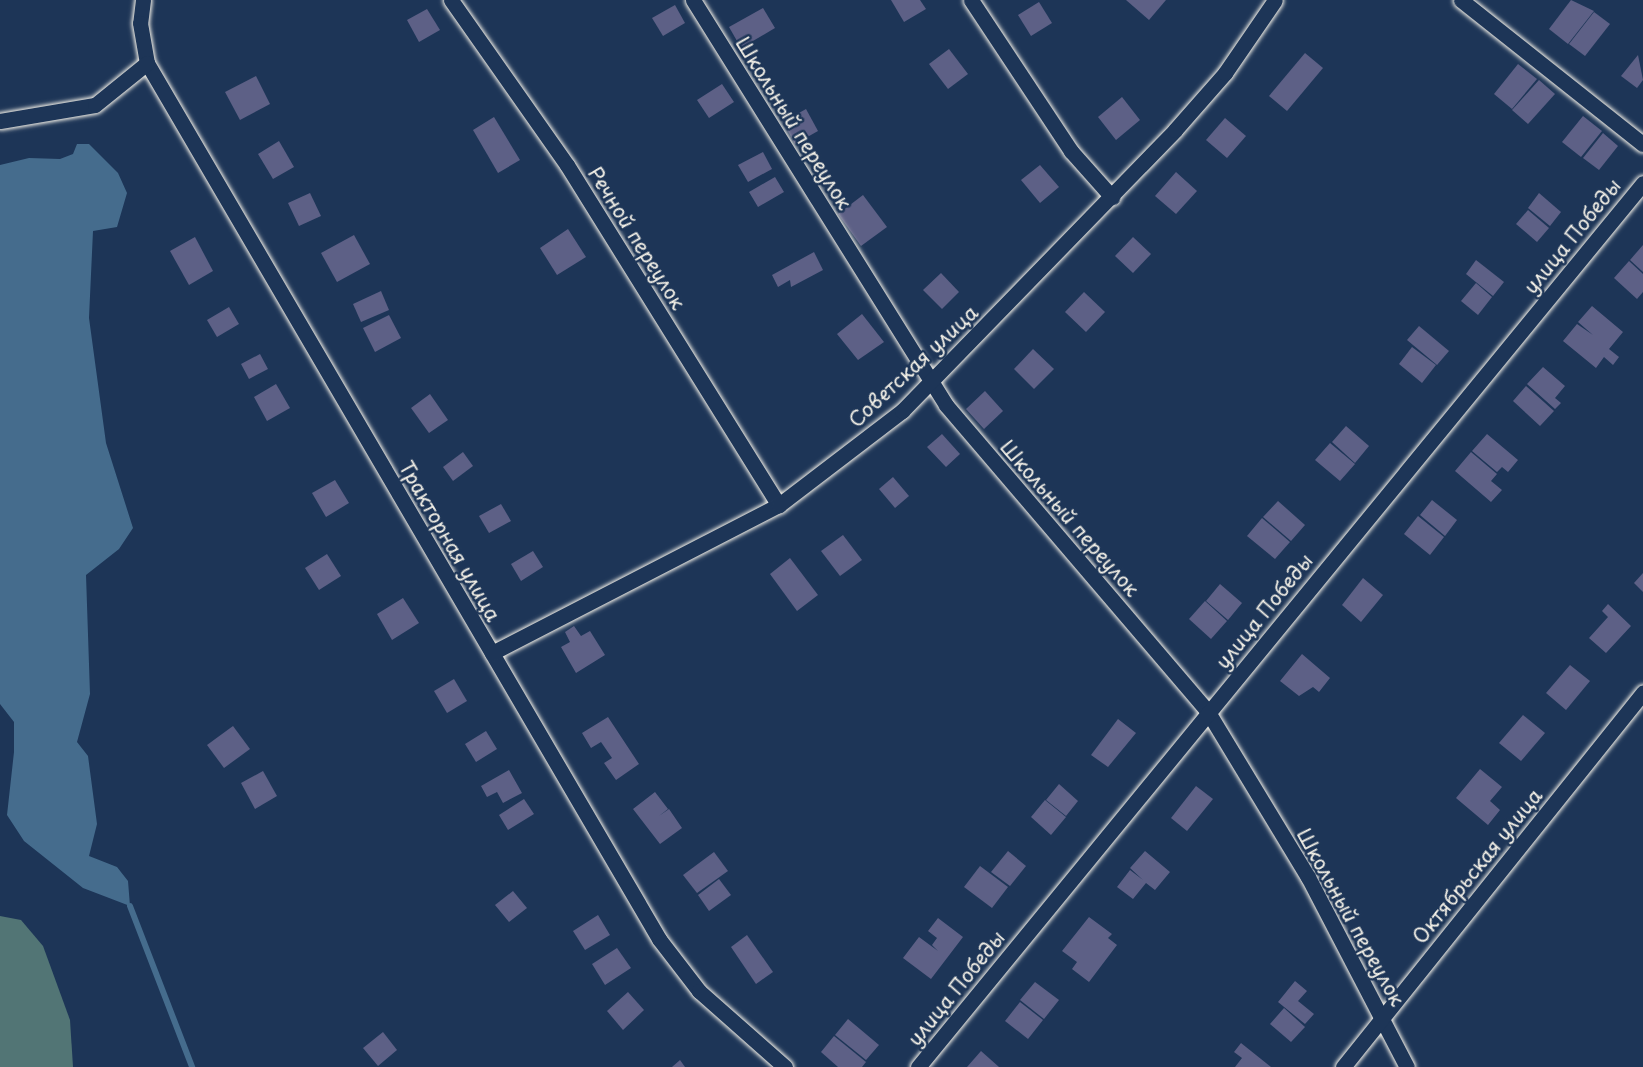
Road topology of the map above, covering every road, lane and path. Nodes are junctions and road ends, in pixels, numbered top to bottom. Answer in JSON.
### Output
{"nodes":[{"id":1,"x":143,"y":0,"type":"edge"},
{"id":2,"x":451,"y":0,"type":"edge"},
{"id":3,"x":693,"y":0,"type":"edge"},
{"id":4,"x":971,"y":0,"type":"edge"},
{"id":5,"x":1275,"y":0,"type":"edge"},
{"id":6,"x":1461,"y":0,"type":"edge"},
{"id":7,"x":147,"y":63,"type":"junction"},
{"id":8,"x":0,"y":121,"type":"edge"},
{"id":9,"x":1643,"y":144,"type":"edge"},
{"id":10,"x":1643,"y":183,"type":"edge"},
{"id":11,"x":1112,"y":197,"type":"junction"},
{"id":12,"x":932,"y":383,"type":"junction"},
{"id":13,"x":779,"y":505,"type":"junction"},
{"id":14,"x":492,"y":653,"type":"junction"},
{"id":15,"x":1643,"y":692,"type":"edge"},
{"id":16,"x":1208,"y":712,"type":"junction"},
{"id":17,"x":1383,"y":1018,"type":"junction"},
{"id":18,"x":785,"y":1067,"type":"edge"},
{"id":19,"x":918,"y":1067,"type":"edge"},
{"id":20,"x":1343,"y":1067,"type":"edge"},
{"id":21,"x":1407,"y":1067,"type":"edge"}],
"edges":[{"from":1,"to":7,"type":"street","name":"Тракторная улица"},
{"from":2,"to":13,"type":"street","name":"Речной переулок"},
{"from":3,"to":12,"type":"street","name":"Школьный переулок"},
{"from":4,"to":11,"type":"street"},
{"from":5,"to":11,"type":"street","name":"Советская улица"},
{"from":6,"to":9,"type":"street"},
{"from":7,"to":8,"type":"street"},
{"from":7,"to":14,"type":"street","name":"Тракторная улица"},
{"from":10,"to":16,"type":"street","name":"улица Победы"},
{"from":11,"to":12,"type":"street","name":"Советская улица"},
{"from":12,"to":13,"type":"street","name":"Советская улица"},
{"from":12,"to":16,"type":"street","name":"Школьный переулок"},
{"from":13,"to":14,"type":"street","name":"Советская улица"},
{"from":14,"to":18,"type":"street","name":"Тракторная улица"},
{"from":15,"to":17,"type":"street","name":"Октябрьская улица"},
{"from":16,"to":17,"type":"street","name":"Школьный переулок"},
{"from":16,"to":19,"type":"street","name":"улица Победы"},
{"from":17,"to":20,"type":"street","name":"Октябрьская улица"},
{"from":17,"to":21,"type":"street","name":"Школьный переулок"}]}
